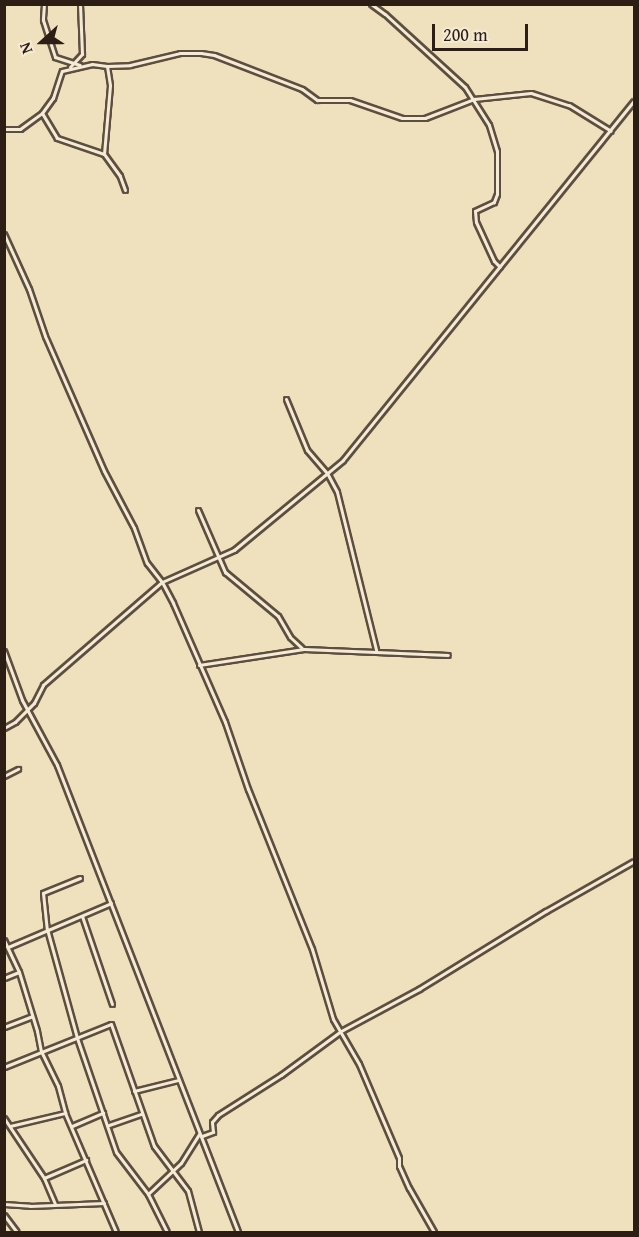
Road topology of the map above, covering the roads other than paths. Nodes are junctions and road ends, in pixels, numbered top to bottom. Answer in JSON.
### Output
{"nodes":[{"id":1,"x":44,"y":4,"type":"edge"},
{"id":2,"x":81,"y":4,"type":"edge"},
{"id":3,"x":371,"y":4,"type":"edge"},
{"id":4,"x":75,"y":62,"type":"junction"},
{"id":5,"x":81,"y":66,"type":"junction"},
{"id":6,"x":107,"y":66,"type":"junction"},
{"id":7,"x":68,"y":68,"type":"junction"},
{"id":8,"x":474,"y":99,"type":"junction"},
{"id":9,"x":634,"y":101,"type":"edge"},
{"id":10,"x":42,"y":113,"type":"junction"},
{"id":11,"x":4,"y":129,"type":"edge"},
{"id":12,"x":610,"y":131,"type":"junction"},
{"id":13,"x":104,"y":154,"type":"junction"},
{"id":14,"x":125,"y":190,"type":"dead end"},
{"id":15,"x":4,"y":234,"type":"edge"},
{"id":16,"x":500,"y":267,"type":"junction"},
{"id":17,"x":286,"y":399,"type":"dead end"},
{"id":18,"x":327,"y":473,"type":"junction"},
{"id":19,"x":198,"y":510,"type":"dead end"},
{"id":20,"x":218,"y":557,"type":"junction"},
{"id":21,"x":162,"y":582,"type":"junction"},
{"id":22,"x":304,"y":649,"type":"junction"},
{"id":23,"x":376,"y":650,"type":"junction"},
{"id":24,"x":4,"y":651,"type":"edge"},
{"id":25,"x":448,"y":656,"type":"dead end"},
{"id":26,"x":199,"y":665,"type":"junction"},
{"id":27,"x":26,"y":708,"type":"junction"},
{"id":28,"x":4,"y":728,"type":"edge"},
{"id":29,"x":18,"y":769,"type":"dead end"},
{"id":30,"x":4,"y":776,"type":"edge"},
{"id":31,"x":634,"y":861,"type":"edge"},
{"id":32,"x":80,"y":878,"type":"dead end"},
{"id":33,"x":111,"y":903,"type":"junction"},
{"id":34,"x":82,"y":916,"type":"junction"},
{"id":35,"x":47,"y":929,"type":"junction"},
{"id":36,"x":4,"y":940,"type":"edge"},
{"id":37,"x":8,"y":947,"type":"junction"},
{"id":38,"x":19,"y":972,"type":"junction"},
{"id":39,"x":4,"y":978,"type":"edge"},
{"id":40,"x":112,"y":1004,"type":"dead end"},
{"id":41,"x":32,"y":1016,"type":"junction"},
{"id":42,"x":4,"y":1027,"type":"edge"},
{"id":43,"x":341,"y":1031,"type":"junction"},
{"id":44,"x":77,"y":1038,"type":"junction"},
{"id":45,"x":41,"y":1051,"type":"junction"},
{"id":46,"x":4,"y":1067,"type":"edge"},
{"id":47,"x":178,"y":1080,"type":"junction"},
{"id":48,"x":134,"y":1091,"type":"junction"},
{"id":49,"x":104,"y":1112,"type":"junction"},
{"id":50,"x":65,"y":1113,"type":"junction"},
{"id":51,"x":141,"y":1114,"type":"junction"},
{"id":52,"x":4,"y":1118,"type":"edge"},
{"id":53,"x":109,"y":1125,"type":"junction"},
{"id":54,"x":10,"y":1126,"type":"junction"},
{"id":55,"x":72,"y":1126,"type":"junction"},
{"id":56,"x":200,"y":1135,"type":"junction"},
{"id":57,"x":86,"y":1160,"type":"junction"},
{"id":58,"x":172,"y":1171,"type":"junction"},
{"id":59,"x":44,"y":1178,"type":"junction"},
{"id":60,"x":148,"y":1194,"type":"junction"},
{"id":61,"x":105,"y":1203,"type":"junction"},
{"id":62,"x":4,"y":1204,"type":"edge"},
{"id":63,"x":55,"y":1204,"type":"junction"},
{"id":64,"x":4,"y":1215,"type":"edge"},
{"id":65,"x":17,"y":1233,"type":"edge"},
{"id":66,"x":116,"y":1233,"type":"edge"},
{"id":67,"x":167,"y":1233,"type":"edge"},
{"id":68,"x":199,"y":1233,"type":"edge"},
{"id":69,"x":238,"y":1233,"type":"edge"},
{"id":70,"x":434,"y":1233,"type":"edge"}],
"edges":[{"from":1,"to":4,"type":"street"},
{"from":2,"to":4,"type":"street"},
{"from":3,"to":8,"type":"street"},
{"from":4,"to":5,"type":"street"},
{"from":4,"to":7,"type":"street"},
{"from":5,"to":6,"type":"street"},
{"from":5,"to":7,"type":"street"},
{"from":6,"to":8,"type":"street"},
{"from":6,"to":13,"type":"street"},
{"from":7,"to":10,"type":"street"},
{"from":8,"to":12,"type":"street"},
{"from":8,"to":16,"type":"street"},
{"from":9,"to":12,"type":"street"},
{"from":10,"to":11,"type":"street"},
{"from":10,"to":13,"type":"street"},
{"from":12,"to":16,"type":"street"},
{"from":13,"to":14,"type":"street"},
{"from":15,"to":21,"type":"street"},
{"from":16,"to":18,"type":"street"},
{"from":17,"to":18,"type":"street"},
{"from":18,"to":20,"type":"street"},
{"from":18,"to":23,"type":"street"},
{"from":19,"to":20,"type":"street"},
{"from":20,"to":21,"type":"street"},
{"from":20,"to":22,"type":"street"},
{"from":21,"to":26,"type":"street"},
{"from":21,"to":27,"type":"street"},
{"from":22,"to":23,"type":"street"},
{"from":22,"to":26,"type":"street"},
{"from":23,"to":25,"type":"street"},
{"from":24,"to":27,"type":"street"},
{"from":26,"to":43,"type":"street"},
{"from":27,"to":28,"type":"street"},
{"from":27,"to":33,"type":"street"},
{"from":29,"to":30,"type":"street"},
{"from":31,"to":43,"type":"street"},
{"from":32,"to":35,"type":"street"},
{"from":33,"to":34,"type":"street"},
{"from":33,"to":47,"type":"street"},
{"from":34,"to":35,"type":"street"},
{"from":34,"to":40,"type":"street"},
{"from":35,"to":37,"type":"street"},
{"from":35,"to":44,"type":"street"},
{"from":36,"to":37,"type":"street"},
{"from":37,"to":38,"type":"street"},
{"from":38,"to":39,"type":"street"},
{"from":38,"to":41,"type":"street"},
{"from":41,"to":42,"type":"street"},
{"from":41,"to":45,"type":"street"},
{"from":43,"to":56,"type":"street"},
{"from":43,"to":70,"type":"street"},
{"from":44,"to":45,"type":"street"},
{"from":44,"to":48,"type":"street"},
{"from":44,"to":49,"type":"street"},
{"from":45,"to":46,"type":"street"},
{"from":45,"to":50,"type":"street"},
{"from":47,"to":48,"type":"street"},
{"from":47,"to":56,"type":"street"},
{"from":48,"to":51,"type":"street"},
{"from":49,"to":53,"type":"street"},
{"from":49,"to":55,"type":"street"},
{"from":50,"to":54,"type":"street"},
{"from":50,"to":55,"type":"street"},
{"from":51,"to":53,"type":"street"},
{"from":51,"to":58,"type":"street"},
{"from":52,"to":54,"type":"street"},
{"from":53,"to":60,"type":"street"},
{"from":54,"to":59,"type":"street"},
{"from":55,"to":57,"type":"street"},
{"from":56,"to":58,"type":"street"},
{"from":56,"to":69,"type":"street"},
{"from":57,"to":59,"type":"street"},
{"from":57,"to":61,"type":"street"},
{"from":58,"to":60,"type":"street"},
{"from":58,"to":68,"type":"street"},
{"from":59,"to":63,"type":"street"},
{"from":60,"to":67,"type":"street"},
{"from":61,"to":63,"type":"street"},
{"from":61,"to":66,"type":"street"},
{"from":62,"to":63,"type":"street"},
{"from":64,"to":65,"type":"street"}]}
